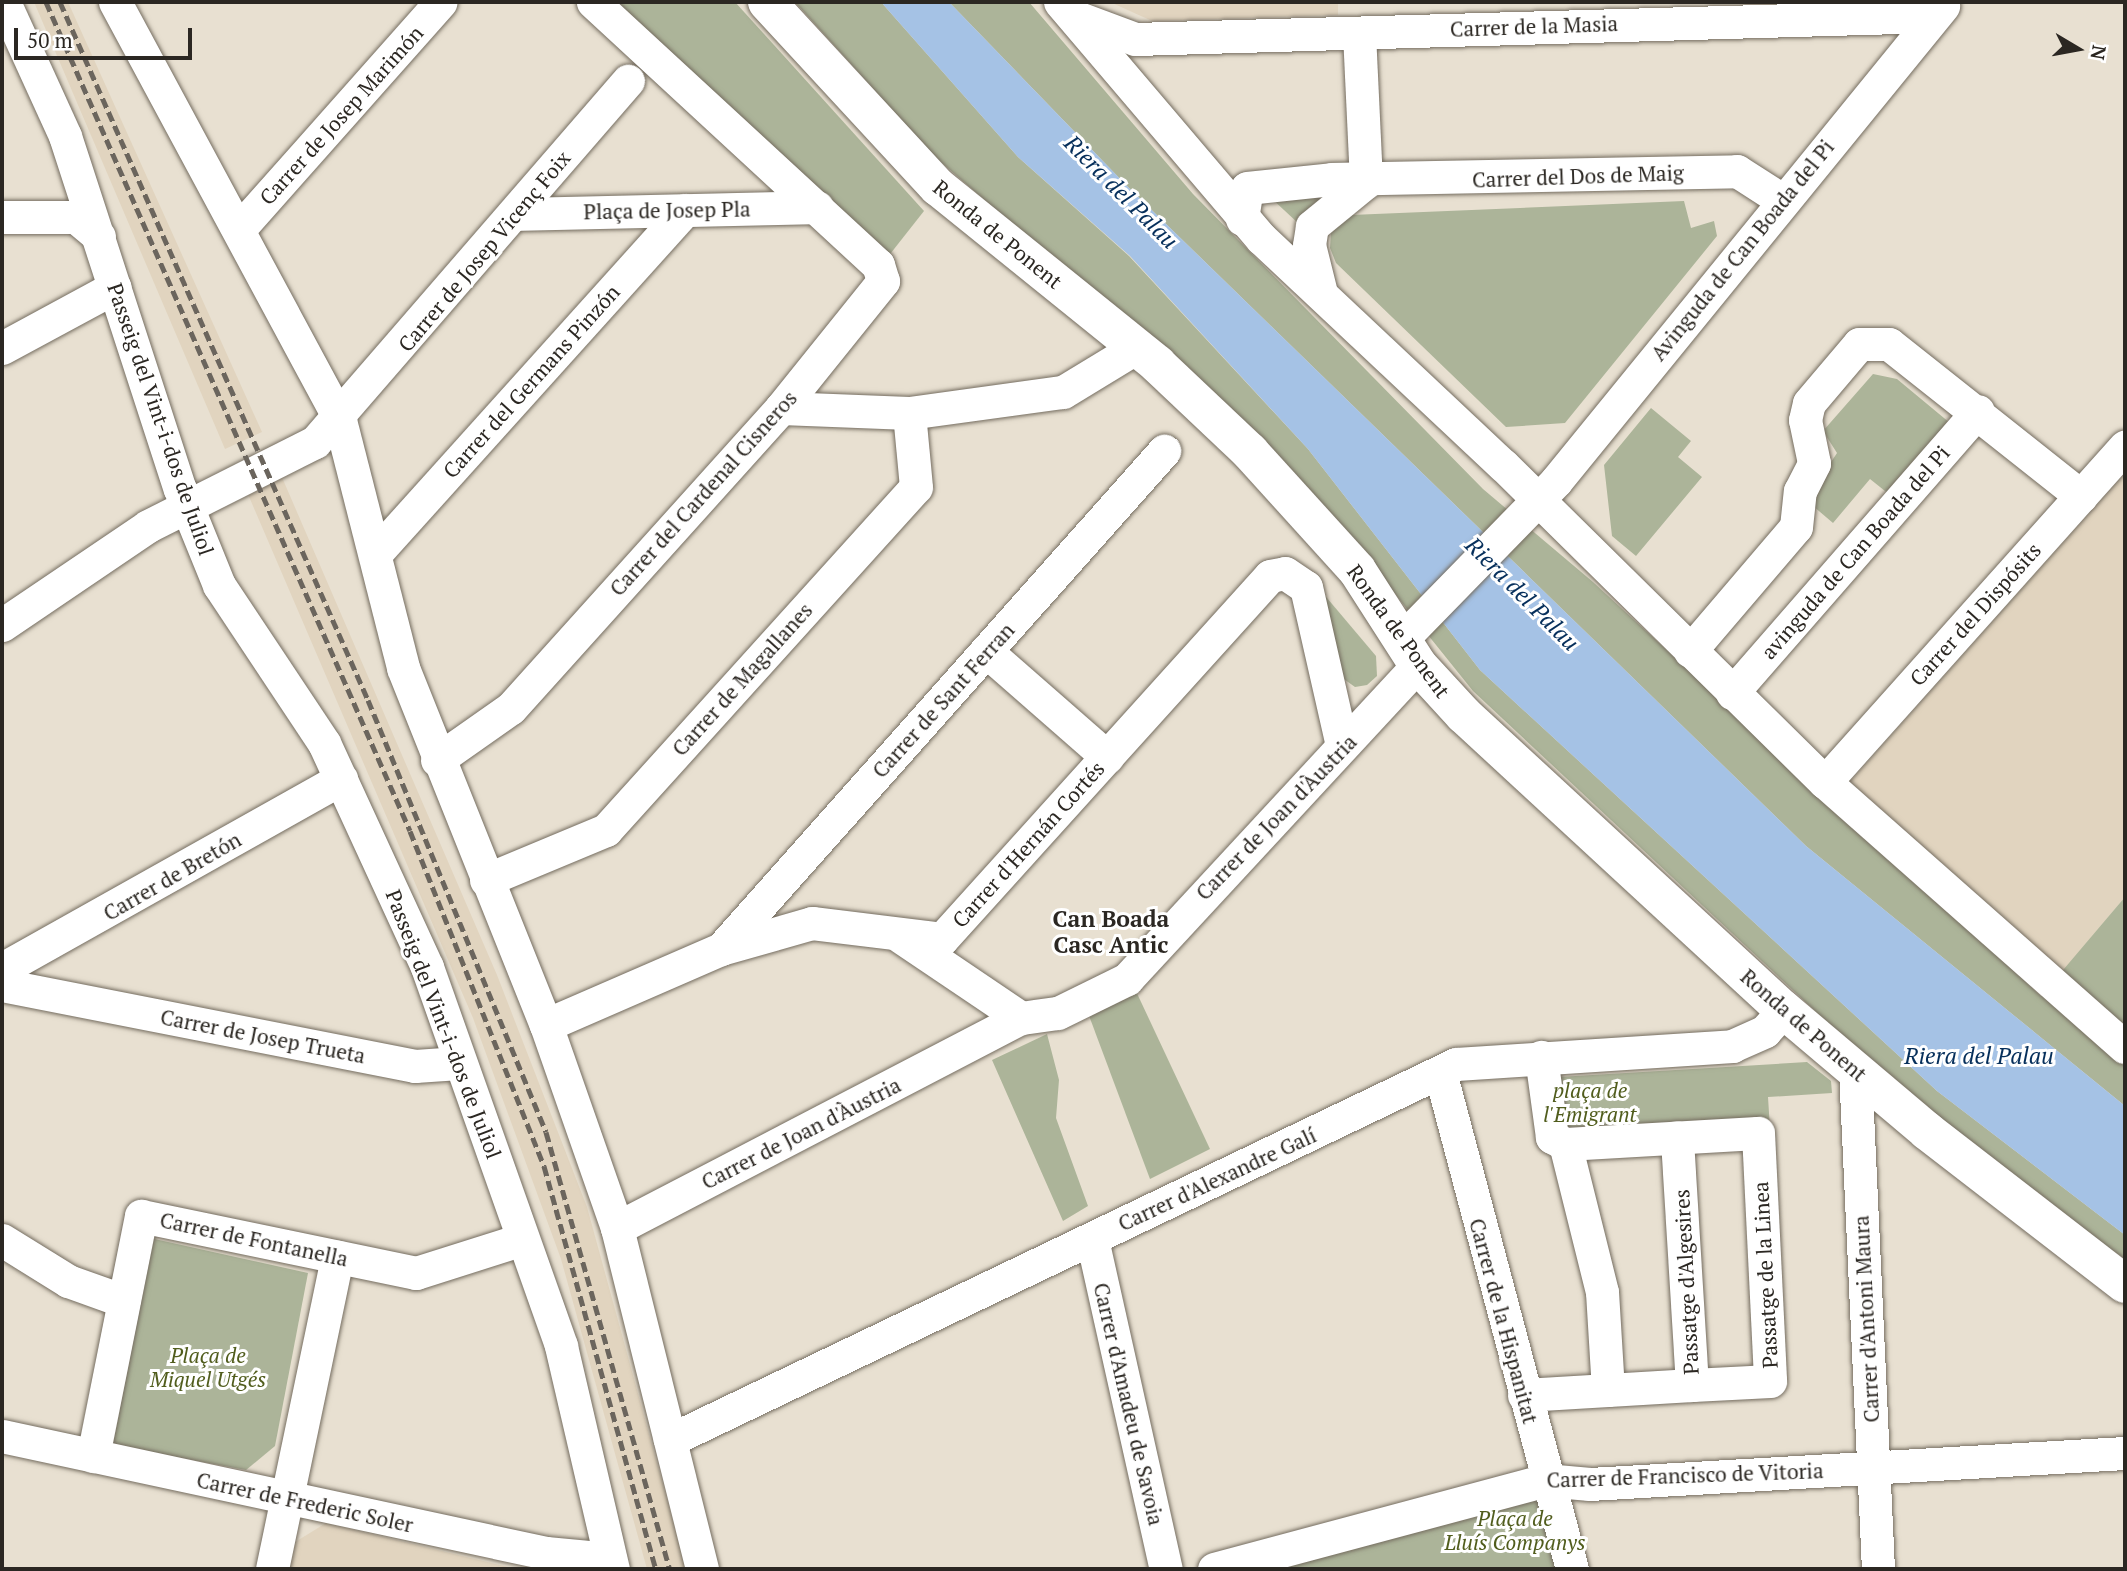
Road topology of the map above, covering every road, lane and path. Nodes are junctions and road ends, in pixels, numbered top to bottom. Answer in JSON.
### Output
{"nodes":[{"id":1,"x":4,"y":2,"type":"edge"},
{"id":2,"x":115,"y":2,"type":"edge"},
{"id":3,"x":441,"y":2,"type":"edge"},
{"id":4,"x":593,"y":2,"type":"edge"},
{"id":5,"x":767,"y":2,"type":"edge"},
{"id":6,"x":1065,"y":8,"type":"edge"},
{"id":7,"x":1940,"y":9,"type":"edge"},
{"id":8,"x":1359,"y":33,"type":"junction"},
{"id":9,"x":1135,"y":40,"type":"junction"},
{"id":10,"x":1112,"y":64,"type":"junction"},
{"id":11,"x":628,"y":81,"type":"dead end"},
{"id":12,"x":1366,"y":182,"type":"junction"},
{"id":13,"x":1783,"y":200,"type":"junction"},
{"id":14,"x":817,"y":207,"type":"junction"},
{"id":15,"x":685,"y":210,"type":"junction"},
{"id":16,"x":516,"y":214,"type":"junction"},
{"id":17,"x":2,"y":217,"type":"edge"},
{"id":18,"x":1312,"y":226,"type":"junction"},
{"id":19,"x":240,"y":228,"type":"junction"},
{"id":20,"x":1252,"y":229,"type":"junction"},
{"id":21,"x":99,"y":236,"type":"junction"},
{"id":22,"x":115,"y":287,"type":"junction"},
{"id":23,"x":1320,"y":289,"type":"junction"},
{"id":24,"x":1137,"y":347,"type":"junction"},
{"id":25,"x":2,"y":348,"type":"edge"},
{"id":26,"x":781,"y":408,"type":"junction"},
{"id":27,"x":1978,"y":411,"type":"junction"},
{"id":28,"x":909,"y":413,"type":"junction"},
{"id":29,"x":340,"y":420,"type":"junction"},
{"id":30,"x":2125,"y":446,"type":"edge"},
{"id":31,"x":1164,"y":451,"type":"dead end"},
{"id":32,"x":2081,"y":496,"type":"junction"},
{"id":33,"x":1539,"y":500,"type":"junction"},
{"id":34,"x":187,"y":507,"type":"junction"},
{"id":35,"x":377,"y":552,"type":"junction"},
{"id":36,"x":2,"y":625,"type":"edge"},
{"id":37,"x":986,"y":651,"type":"junction"},
{"id":38,"x":1411,"y":651,"type":"junction"},
{"id":39,"x":1690,"y":651,"type":"junction"},
{"id":40,"x":1732,"y":693,"type":"junction"},
{"id":41,"x":1342,"y":745,"type":"junction"},
{"id":42,"x":1107,"y":757,"type":"junction"},
{"id":43,"x":437,"y":761,"type":"junction"},
{"id":44,"x":341,"y":779,"type":"junction"},
{"id":45,"x":1825,"y":782,"type":"junction"},
{"id":46,"x":485,"y":880,"type":"junction"},
{"id":47,"x":899,"y":936,"type":"junction"},
{"id":48,"x":48,"y":948,"type":"junction"},
{"id":49,"x":721,"y":949,"type":"junction"},
{"id":50,"x":2,"y":969,"type":"edge"},
{"id":51,"x":2,"y":985,"type":"edge"},
{"id":52,"x":67,"y":998,"type":"junction"},
{"id":53,"x":1784,"y":1010,"type":"junction"},
{"id":54,"x":1021,"y":1018,"type":"junction"},
{"id":55,"x":546,"y":1025,"type":"junction"},
{"id":56,"x":2125,"y":1046,"type":"edge"},
{"id":57,"x":1541,"y":1057,"type":"junction"},
{"id":58,"x":459,"y":1063,"type":"junction"},
{"id":59,"x":1855,"y":1069,"type":"junction"},
{"id":60,"x":1440,"y":1072,"type":"junction"},
{"id":61,"x":1677,"y":1137,"type":"junction"},
{"id":62,"x":1565,"y":1144,"type":"junction"},
{"id":63,"x":617,"y":1228,"type":"junction"},
{"id":64,"x":523,"y":1239,"type":"junction"},
{"id":65,"x":1092,"y":1239,"type":"junction"},
{"id":66,"x":2,"y":1240,"type":"edge"},
{"id":67,"x":337,"y":1257,"type":"junction"},
{"id":68,"x":2125,"y":1283,"type":"edge"},
{"id":69,"x":124,"y":1301,"type":"junction"},
{"id":70,"x":1692,"y":1385,"type":"junction"},
{"id":71,"x":1608,"y":1391,"type":"junction"},
{"id":72,"x":1524,"y":1395,"type":"junction"},
{"id":73,"x":2,"y":1436,"type":"edge"},
{"id":74,"x":670,"y":1440,"type":"junction"},
{"id":75,"x":2125,"y":1453,"type":"edge"},
{"id":76,"x":93,"y":1456,"type":"junction"},
{"id":77,"x":1873,"y":1469,"type":"junction"},
{"id":78,"x":1545,"y":1480,"type":"junction"},
{"id":79,"x":286,"y":1499,"type":"junction"},
{"id":80,"x":611,"y":1564,"type":"edge"},
{"id":81,"x":272,"y":1569,"type":"edge"},
{"id":82,"x":702,"y":1569,"type":"edge"},
{"id":83,"x":1166,"y":1569,"type":"edge"},
{"id":84,"x":1214,"y":1569,"type":"edge"},
{"id":85,"x":1572,"y":1569,"type":"edge"},
{"id":86,"x":1878,"y":1569,"type":"edge"}],
"edges":[{"from":1,"to":21,"type":"street","name":"Passeig del Vint-i-dos de Juliol"},
{"from":2,"to":19,"type":"street"},
{"from":3,"to":19,"type":"street","name":"Carrer de Josep Marimón"},
{"from":4,"to":14,"type":"street"},
{"from":5,"to":24,"type":"main road","name":"Ronda de Ponent"},
{"from":6,"to":9,"type":"street","name":"Carrer de la Masia"},
{"from":6,"to":10,"type":"street"},
{"from":7,"to":8,"type":"street","name":"Carrer de la Masia"},
{"from":7,"to":13,"type":"street","name":"Avinguda de Can Boada del Pi"},
{"from":8,"to":9,"type":"street","name":"Carrer de la Masia"},
{"from":8,"to":12,"type":"street"},
{"from":9,"to":10,"type":"street"},
{"from":10,"to":20,"type":"street"},
{"from":11,"to":16,"type":"street","name":"Carrer de Josep Vicenç Foix"},
{"from":12,"to":13,"type":"street","name":"Carrer del Dos de Maig"},
{"from":12,"to":18,"type":"street"},
{"from":12,"to":20,"type":"street","name":"Carrer del Dos de Maig"},
{"from":13,"to":33,"type":"street","name":"Avinguda de Can Boada del Pi"},
{"from":14,"to":15,"type":"street","name":"Plaça de Josep Pla"},
{"from":14,"to":26,"type":"street","name":"Carrer del Cardenal Cisneros"},
{"from":15,"to":16,"type":"street","name":"Plaça de Josep Pla"},
{"from":15,"to":35,"type":"street","name":"Carrer del Germans Pinzón"},
{"from":16,"to":29,"type":"street","name":"Carrer de Josep Vicenç Foix"},
{"from":17,"to":21,"type":"street"},
{"from":18,"to":20,"type":"street"},
{"from":18,"to":23,"type":"street"},
{"from":19,"to":29,"type":"street"},
{"from":20,"to":23,"type":"street"},
{"from":21,"to":22,"type":"street","name":"Passeig del Vint-i-dos de Juliol"},
{"from":22,"to":25,"type":"street"},
{"from":22,"to":34,"type":"street","name":"Passeig del Vint-i-dos de Juliol"},
{"from":23,"to":33,"type":"street"},
{"from":24,"to":28,"type":"street"},
{"from":24,"to":38,"type":"main road","name":"Ronda de Ponent"},
{"from":26,"to":28,"type":"street"},
{"from":26,"to":43,"type":"street","name":"Carrer del Cardenal Cisneros"},
{"from":27,"to":32,"type":"street"},
{"from":27,"to":39,"type":"street"},
{"from":27,"to":40,"type":"street","name":"avinguda de Can Boada del Pi"},
{"from":28,"to":46,"type":"street","name":"Carrer de Magallanes"},
{"from":29,"to":34,"type":"street","name":"Carrer de Josep Vicenç Foix"},
{"from":29,"to":35,"type":"street"},
{"from":30,"to":32,"type":"street","name":"Carrer del Dispósits"},
{"from":31,"to":37,"type":"street","name":"Carrer de Sant Ferran"},
{"from":32,"to":45,"type":"street","name":"Carrer del Dispósits"},
{"from":33,"to":38,"type":"street"},
{"from":33,"to":39,"type":"street"},
{"from":34,"to":36,"type":"street","name":"Carrer de Josep Vicenç Foix"},
{"from":34,"to":44,"type":"street","name":"Passeig del Vint-i-dos de Juliol"},
{"from":35,"to":43,"type":"street"},
{"from":37,"to":42,"type":"street"},
{"from":37,"to":49,"type":"street","name":"Carrer de Sant Ferran"},
{"from":38,"to":41,"type":"street","name":"Carrer de Joan d'Àustria"},
{"from":38,"to":53,"type":"main road","name":"Ronda de Ponent"},
{"from":39,"to":40,"type":"street"},
{"from":40,"to":45,"type":"street"},
{"from":41,"to":42,"type":"street","name":"Carrer d'Hernán Cortés"},
{"from":41,"to":54,"type":"street","name":"Carrer de Joan d'Àustria"},
{"from":42,"to":47,"type":"street","name":"Carrer d'Hernán Cortés"},
{"from":43,"to":46,"type":"street"},
{"from":44,"to":48,"type":"street","name":"Carrer de Bretón"},
{"from":44,"to":58,"type":"street","name":"Passeig del Vint-i-dos de Juliol"},
{"from":45,"to":56,"type":"street"},
{"from":46,"to":55,"type":"street"},
{"from":47,"to":49,"type":"street","name":"Carrer d'Hernán Cortés"},
{"from":47,"to":54,"type":"street"},
{"from":48,"to":50,"type":"street","name":"Carrer de Bretón"},
{"from":48,"to":52,"type":"street"},
{"from":49,"to":55,"type":"street","name":"Carrer d'Hernán Cortés"},
{"from":51,"to":52,"type":"street","name":"Carrer de Josep Trueta"},
{"from":52,"to":58,"type":"street","name":"Carrer de Josep Trueta"},
{"from":53,"to":57,"type":"street","name":"Carrer d'Alexandre Galí"},
{"from":53,"to":59,"type":"main road","name":"Ronda de Ponent"},
{"from":54,"to":63,"type":"street","name":"Carrer de Joan d'Àustria"},
{"from":55,"to":63,"type":"street"},
{"from":57,"to":60,"type":"street","name":"Carrer d'Alexandre Galí"},
{"from":57,"to":62,"type":"street"},
{"from":58,"to":64,"type":"street","name":"Passeig del Vint-i-dos de Juliol"},
{"from":59,"to":68,"type":"main road","name":"Ronda de Ponent"},
{"from":59,"to":77,"type":"street","name":"Carrer d'Antoni Maura"},
{"from":60,"to":65,"type":"street","name":"Carrer d'Alexandre Galí"},
{"from":60,"to":72,"type":"street","name":"Carrer de la Hispanitat"},
{"from":61,"to":62,"type":"street"},
{"from":61,"to":70,"type":"street","name":"Passatge d'Algesires"},
{"from":61,"to":70,"type":"street","name":"Passatge de la Linea"},
{"from":62,"to":71,"type":"street"},
{"from":63,"to":74,"type":"street"},
{"from":64,"to":67,"type":"street","name":"Carrer de Fontanella"},
{"from":64,"to":80,"type":"street","name":"Passeig del Vint-i-dos de Juliol"},
{"from":65,"to":74,"type":"street","name":"Carrer d'Alexandre Galí"},
{"from":65,"to":83,"type":"street","name":"Carrer d'Amadeu de Savoia"},
{"from":66,"to":69,"type":"street"},
{"from":67,"to":69,"type":"street","name":"Carrer de Fontanella"},
{"from":67,"to":79,"type":"street"},
{"from":69,"to":76,"type":"street","name":"Carrer de Fontanella"},
{"from":70,"to":71,"type":"street","name":"Passatge d'Algesires"},
{"from":71,"to":72,"type":"street","name":"Passatge d'Algesires"},
{"from":72,"to":78,"type":"street","name":"Carrer de la Hispanitat"},
{"from":73,"to":76,"type":"street","name":"Carrer de Frederic Soler"},
{"from":74,"to":82,"type":"street"},
{"from":75,"to":77,"type":"street","name":"Carrer de Francisco de Vitoria"},
{"from":76,"to":79,"type":"street","name":"Carrer de Frederic Soler"},
{"from":77,"to":78,"type":"street","name":"Carrer de Francisco de Vitoria"},
{"from":77,"to":86,"type":"street","name":"Carrer d'Antoni Maura"},
{"from":78,"to":84,"type":"street","name":"Carrer de Francisco de Vitoria"},
{"from":78,"to":85,"type":"street","name":"Carrer de la Hispanitat"},
{"from":79,"to":80,"type":"street","name":"Carrer de Frederic Soler"},
{"from":79,"to":81,"type":"street"}]}
